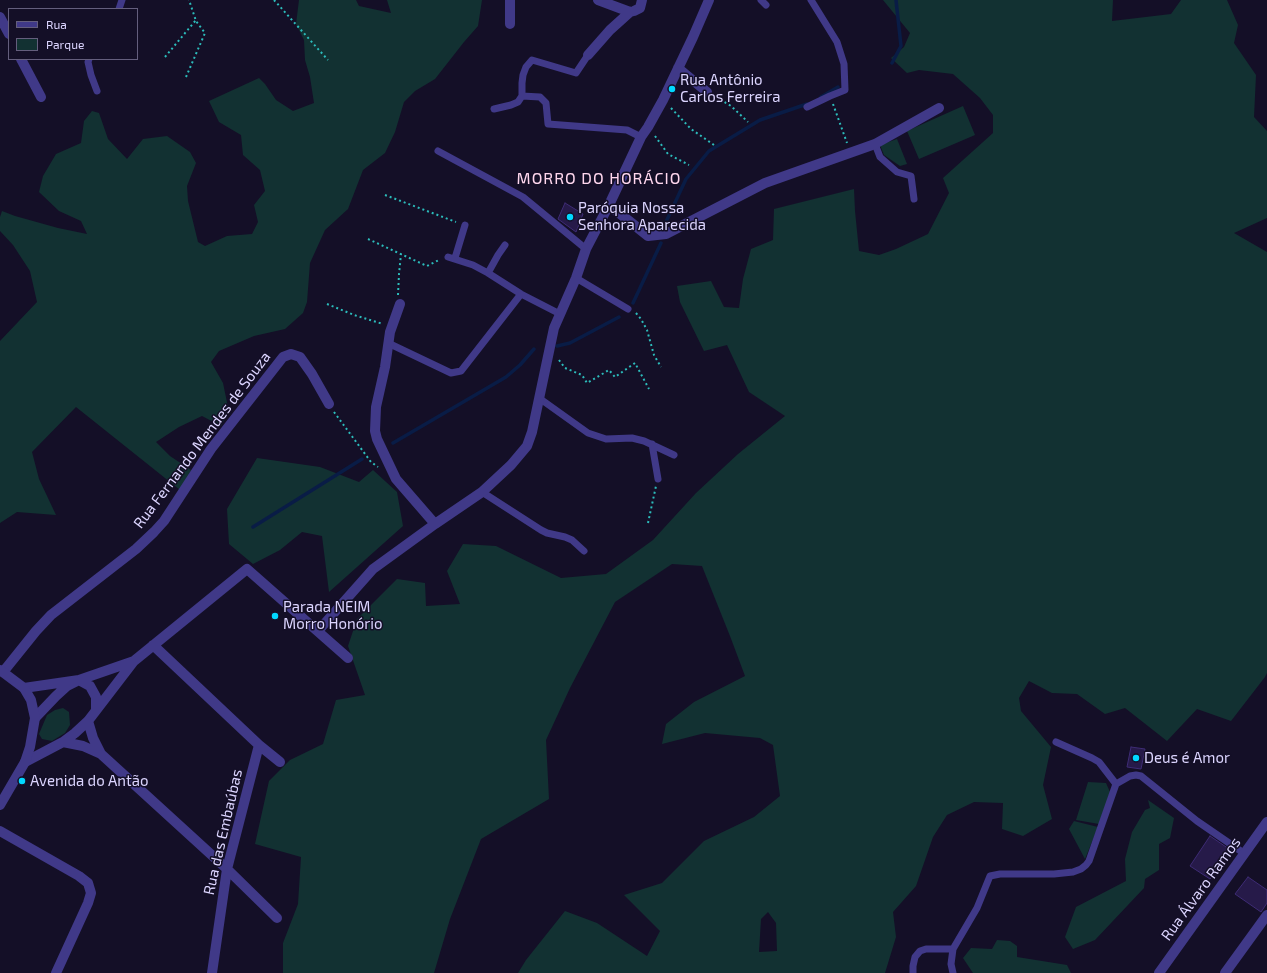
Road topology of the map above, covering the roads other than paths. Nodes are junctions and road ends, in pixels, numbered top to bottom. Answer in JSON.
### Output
{"nodes":[{"id":1,"x":510,"y":0,"type":"edge"},
{"id":2,"x":598,"y":0,"type":"edge"},
{"id":3,"x":642,"y":0,"type":"edge"},
{"id":4,"x":709,"y":0,"type":"edge"},
{"id":5,"x":811,"y":0,"type":"edge"},
{"id":6,"x":630,"y":12,"type":"junction"},
{"id":7,"x":0,"y":16,"type":"edge"},
{"id":8,"x":510,"y":24,"type":"dead end"},
{"id":9,"x":8,"y":32,"type":"edge"},
{"id":10,"x":588,"y":55,"type":"joint"},
{"id":11,"x":22,"y":60,"type":"edge"},
{"id":12,"x":89,"y":60,"type":"edge"},
{"id":13,"x":678,"y":68,"type":"junction"},
{"id":14,"x":96,"y":91,"type":"dead end"},
{"id":15,"x":707,"y":92,"type":"road end"},
{"id":16,"x":522,"y":96,"type":"junction"},
{"id":17,"x":41,"y":97,"type":"dead end"},
{"id":18,"x":807,"y":107,"type":"dead end"},
{"id":19,"x":494,"y":108,"type":"dead end"},
{"id":20,"x":939,"y":108,"type":"dead end"},
{"id":21,"x":641,"y":137,"type":"junction"},
{"id":22,"x":875,"y":144,"type":"junction"},
{"id":23,"x":438,"y":151,"type":"dead end"},
{"id":24,"x":914,"y":198,"type":"dead end"},
{"id":25,"x":609,"y":205,"type":"junction"},
{"id":26,"x":465,"y":225,"type":"road end"},
{"id":27,"x":505,"y":245,"type":"dead end"},
{"id":28,"x":586,"y":249,"type":"junction"},
{"id":29,"x":488,"y":274,"type":"junction"},
{"id":30,"x":576,"y":278,"type":"junction"},
{"id":31,"x":521,"y":294,"type":"junction"},
{"id":32,"x":400,"y":304,"type":"road end"},
{"id":33,"x":628,"y":309,"type":"road end"},
{"id":34,"x":560,"y":314,"type":"junction"},
{"id":35,"x":388,"y":343,"type":"junction"},
{"id":36,"x":539,"y":398,"type":"junction"},
{"id":37,"x":329,"y":404,"type":"road end"},
{"id":38,"x":652,"y":444,"type":"junction"},
{"id":39,"x":674,"y":455,"type":"dead end"},
{"id":40,"x":658,"y":479,"type":"road end"},
{"id":41,"x":482,"y":492,"type":"junction"},
{"id":42,"x":435,"y":524,"type":"junction"},
{"id":43,"x":584,"y":551,"type":"dead end"},
{"id":44,"x":318,"y":631,"type":"junction"},
{"id":45,"x":153,"y":645,"type":"junction"},
{"id":46,"x":348,"y":658,"type":"dead end"},
{"id":47,"x":134,"y":661,"type":"junction"},
{"id":48,"x":2,"y":671,"type":"edge"},
{"id":49,"x":79,"y":680,"type":"junction"},
{"id":50,"x":24,"y":688,"type":"junction"},
{"id":51,"x":96,"y":710,"type":"junction"},
{"id":52,"x":35,"y":718,"type":"junction"},
{"id":53,"x":88,"y":721,"type":"junction"},
{"id":54,"x":64,"y":742,"type":"junction"},
{"id":55,"x":1056,"y":742,"type":"dead end"},
{"id":56,"x":259,"y":745,"type":"junction"},
{"id":57,"x":101,"y":754,"type":"junction"},
{"id":58,"x":25,"y":762,"type":"junction"},
{"id":59,"x":280,"y":762,"type":"dead end"},
{"id":60,"x":1116,"y":784,"type":"junction"},
{"id":61,"x":0,"y":805,"type":"edge"},
{"id":62,"x":1266,"y":824,"type":"edge"},
{"id":63,"x":0,"y":831,"type":"edge"},
{"id":64,"x":1245,"y":854,"type":"junction"},
{"id":65,"x":227,"y":869,"type":"junction"},
{"id":66,"x":1267,"y":915,"type":"edge"},
{"id":67,"x":277,"y":918,"type":"dead end"},
{"id":68,"x":953,"y":949,"type":"junction"},
{"id":69,"x":56,"y":973,"type":"edge"},
{"id":70,"x":212,"y":973,"type":"edge"},
{"id":71,"x":913,"y":973,"type":"edge"},
{"id":72,"x":953,"y":973,"type":"edge"},
{"id":73,"x":1159,"y":973,"type":"edge"},
{"id":74,"x":1225,"y":973,"type":"edge"}],
"edges":[{"from":1,"to":8,"type":"street"},
{"from":2,"to":6,"type":"street"},
{"from":3,"to":6,"type":"street"},
{"from":4,"to":13,"type":"street"},
{"from":5,"to":18,"type":"lane"},
{"from":6,"to":10,"type":"street"},
{"from":7,"to":9,"type":"street"},
{"from":10,"to":16,"type":"lane"},
{"from":11,"to":17,"type":"street"},
{"from":12,"to":14,"type":"lane"},
{"from":13,"to":15,"type":"street"},
{"from":13,"to":21,"type":"street"},
{"from":16,"to":19,"type":"lane"},
{"from":16,"to":21,"type":"lane"},
{"from":20,"to":22,"type":"street"},
{"from":21,"to":25,"type":"street"},
{"from":22,"to":24,"type":"lane"},
{"from":22,"to":25,"type":"street"},
{"from":23,"to":28,"type":"lane"},
{"from":25,"to":28,"type":"street"},
{"from":26,"to":29,"type":"lane"},
{"from":27,"to":29,"type":"lane"},
{"from":28,"to":30,"type":"street"},
{"from":29,"to":31,"type":"lane"},
{"from":30,"to":33,"type":"lane"},
{"from":30,"to":34,"type":"street"},
{"from":31,"to":34,"type":"lane"},
{"from":31,"to":35,"type":"lane"},
{"from":32,"to":35,"type":"street"},
{"from":34,"to":36,"type":"street"},
{"from":35,"to":42,"type":"street"},
{"from":36,"to":38,"type":"lane"},
{"from":36,"to":41,"type":"street"},
{"from":37,"to":48,"type":"street","name":"Rua Fernando Mendes de Souza"},
{"from":38,"to":39,"type":"lane"},
{"from":38,"to":40,"type":"lane"},
{"from":41,"to":42,"type":"street"},
{"from":41,"to":43,"type":"lane"},
{"from":42,"to":44,"type":"street"},
{"from":44,"to":45,"type":"street"},
{"from":44,"to":46,"type":"street"},
{"from":45,"to":47,"type":"street"},
{"from":45,"to":56,"type":"street"},
{"from":47,"to":49,"type":"street"},
{"from":47,"to":51,"type":"street"},
{"from":48,"to":50,"type":"street"},
{"from":49,"to":50,"type":"street"},
{"from":49,"to":51,"type":"street"},
{"from":49,"to":52,"type":"street"},
{"from":50,"to":52,"type":"street"},
{"from":51,"to":53,"type":"street"},
{"from":52,"to":58,"type":"street"},
{"from":53,"to":54,"type":"street"},
{"from":53,"to":57,"type":"street"},
{"from":54,"to":57,"type":"street"},
{"from":54,"to":58,"type":"street"},
{"from":55,"to":60,"type":"lane"},
{"from":56,"to":59,"type":"street"},
{"from":56,"to":65,"type":"street","name":"Rua das Embaúbas"},
{"from":57,"to":65,"type":"street"},
{"from":58,"to":61,"type":"street"},
{"from":60,"to":64,"type":"lane"},
{"from":60,"to":68,"type":"lane"},
{"from":62,"to":64,"type":"street","name":"Rua Álvaro Ramos"},
{"from":63,"to":69,"type":"street"},
{"from":64,"to":73,"type":"street","name":"Rua Álvaro Ramos"},
{"from":65,"to":67,"type":"street"},
{"from":65,"to":70,"type":"street","name":"Rua das Embaúbas"},
{"from":66,"to":74,"type":"street"},
{"from":68,"to":71,"type":"lane"},
{"from":68,"to":72,"type":"lane"}]}
